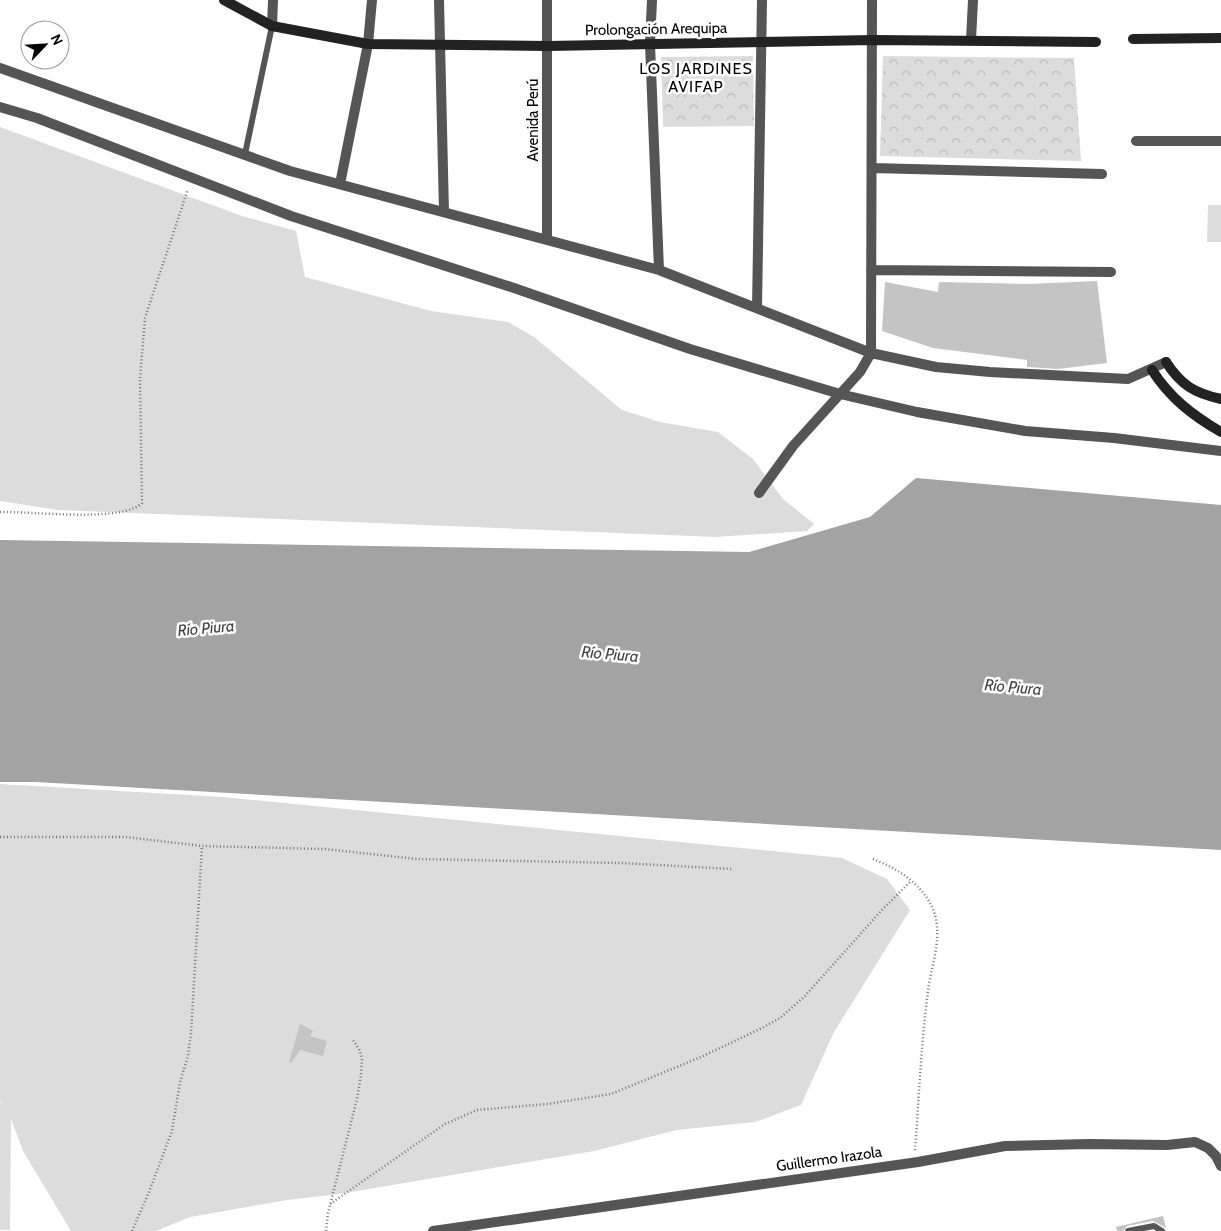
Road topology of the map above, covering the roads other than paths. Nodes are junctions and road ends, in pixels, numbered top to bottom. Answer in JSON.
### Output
{"nodes":[{"id":1,"x":224,"y":0,"type":"edge"},
{"id":2,"x":273,"y":0,"type":"edge"},
{"id":3,"x":372,"y":0,"type":"edge"},
{"id":4,"x":439,"y":0,"type":"edge"},
{"id":5,"x":547,"y":0,"type":"edge"},
{"id":6,"x":652,"y":0,"type":"edge"},
{"id":7,"x":762,"y":0,"type":"edge"},
{"id":8,"x":872,"y":0,"type":"edge"},
{"id":9,"x":973,"y":0,"type":"edge"},
{"id":10,"x":272,"y":26,"type":"junction"},
{"id":11,"x":1133,"y":38,"type":"dead end"},
{"id":12,"x":1221,"y":38,"type":"edge"},
{"id":13,"x":873,"y":40,"type":"junction"},
{"id":14,"x":971,"y":40,"type":"junction"},
{"id":15,"x":761,"y":42,"type":"junction"},
{"id":16,"x":1096,"y":42,"type":"dead end"},
{"id":17,"x":368,"y":44,"type":"junction"},
{"id":18,"x":440,"y":44,"type":"junction"},
{"id":19,"x":650,"y":44,"type":"junction"},
{"id":20,"x":548,"y":46,"type":"junction"},
{"id":21,"x":0,"y":68,"type":"edge"},
{"id":22,"x":0,"y":106,"type":"edge"},
{"id":23,"x":1136,"y":141,"type":"dead end"},
{"id":24,"x":1221,"y":141,"type":"edge"},
{"id":25,"x":245,"y":154,"type":"junction"},
{"id":26,"x":872,"y":168,"type":"junction"},
{"id":27,"x":1102,"y":174,"type":"dead end"},
{"id":28,"x":340,"y":184,"type":"junction"},
{"id":29,"x":444,"y":212,"type":"junction"},
{"id":30,"x":547,"y":240,"type":"junction"},
{"id":31,"x":659,"y":270,"type":"junction"},
{"id":32,"x":872,"y":270,"type":"junction"},
{"id":33,"x":1110,"y":272,"type":"dead end"},
{"id":34,"x":757,"y":308,"type":"junction"},
{"id":35,"x":871,"y":353,"type":"junction"},
{"id":36,"x":1152,"y":370,"type":"junction"},
{"id":37,"x":840,"y":394,"type":"junction"},
{"id":38,"x":1221,"y":399,"type":"edge"},
{"id":39,"x":1221,"y":432,"type":"edge"},
{"id":40,"x":1221,"y":451,"type":"edge"},
{"id":41,"x":759,"y":492,"type":"dead end"},
{"id":42,"x":1221,"y":1166,"type":"edge"},
{"id":43,"x":432,"y":1231,"type":"edge"},
{"id":44,"x":1128,"y":1231,"type":"edge"},
{"id":45,"x":1162,"y":1231,"type":"edge"}],
"edges":[{"from":1,"to":10,"type":"street","name":"Prolongación Arequipa"},
{"from":2,"to":10,"type":"street"},
{"from":3,"to":17,"type":"street"},
{"from":4,"to":18,"type":"street"},
{"from":5,"to":20,"type":"street","name":"Avenida Perú"},
{"from":6,"to":19,"type":"street"},
{"from":7,"to":15,"type":"street"},
{"from":8,"to":13,"type":"street"},
{"from":9,"to":14,"type":"street"},
{"from":10,"to":17,"type":"street","name":"Prolongación Arequipa"},
{"from":10,"to":25,"type":"lane"},
{"from":11,"to":12,"type":"street"},
{"from":13,"to":14,"type":"street","name":"Prolongación Arequipa"},
{"from":13,"to":15,"type":"street","name":"Prolongación Arequipa"},
{"from":13,"to":26,"type":"street"},
{"from":14,"to":16,"type":"street","name":"Prolongación Arequipa"},
{"from":15,"to":19,"type":"street","name":"Prolongación Arequipa"},
{"from":15,"to":34,"type":"street"},
{"from":17,"to":18,"type":"street","name":"Prolongación Arequipa"},
{"from":17,"to":28,"type":"street"},
{"from":18,"to":20,"type":"street","name":"Prolongación Arequipa"},
{"from":18,"to":29,"type":"street"},
{"from":19,"to":20,"type":"street","name":"Prolongación Arequipa"},
{"from":19,"to":31,"type":"street"},
{"from":20,"to":30,"type":"street","name":"Avenida Perú"},
{"from":21,"to":25,"type":"street"},
{"from":22,"to":37,"type":"street"},
{"from":23,"to":24,"type":"street"},
{"from":25,"to":28,"type":"street"},
{"from":26,"to":27,"type":"street"},
{"from":26,"to":32,"type":"street"},
{"from":28,"to":29,"type":"street"},
{"from":29,"to":30,"type":"street"},
{"from":30,"to":31,"type":"street"},
{"from":31,"to":34,"type":"street"},
{"from":32,"to":33,"type":"street"},
{"from":32,"to":35,"type":"street"},
{"from":34,"to":35,"type":"street"},
{"from":35,"to":36,"type":"street"},
{"from":35,"to":37,"type":"street"},
{"from":36,"to":38,"type":"street"},
{"from":36,"to":39,"type":"street"},
{"from":37,"to":40,"type":"street"},
{"from":37,"to":41,"type":"street"},
{"from":42,"to":43,"type":"street","name":"Guillermo Irazola"},
{"from":44,"to":45,"type":"lane"}]}
